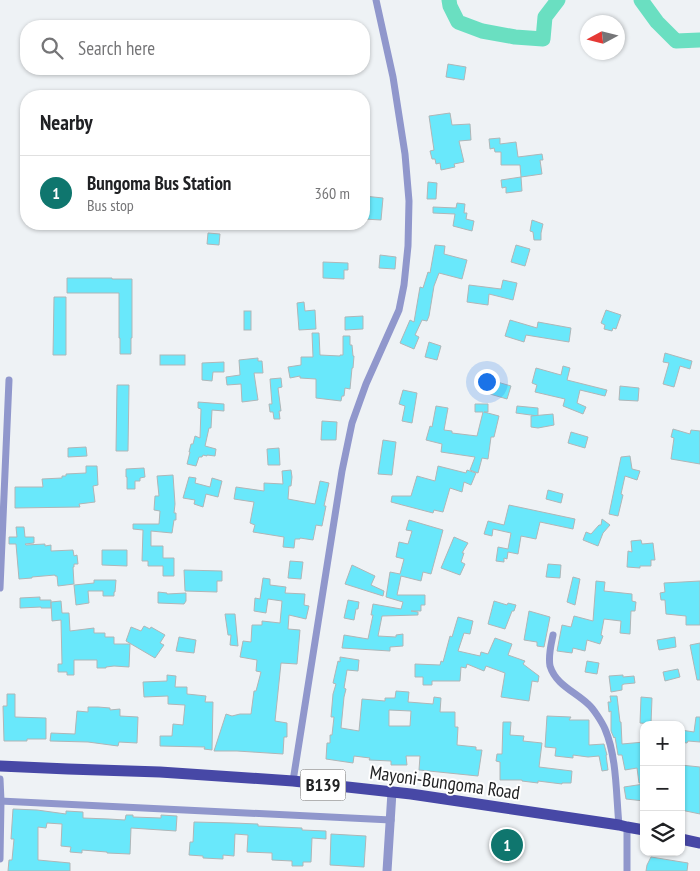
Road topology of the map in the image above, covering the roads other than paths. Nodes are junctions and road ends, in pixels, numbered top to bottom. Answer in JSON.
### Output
{"nodes":[{"id":1,"x":376,"y":0,"type":"edge"},
{"id":2,"x":9,"y":380,"type":"dead end"},
{"id":3,"x":0,"y":588,"type":"edge"},
{"id":4,"x":553,"y":635,"type":"dead end"},
{"id":5,"x":0,"y":766,"type":"edge"},
{"id":6,"x":0,"y":779,"type":"edge"},
{"id":7,"x":293,"y":782,"type":"junction"},
{"id":8,"x":392,"y":792,"type":"junction"},
{"id":9,"x":0,"y":801,"type":"edge"},
{"id":10,"x":390,"y":820,"type":"junction"},
{"id":11,"x":623,"y":826,"type":"junction"},
{"id":12,"x":640,"y":829,"type":"edge"},
{"id":13,"x":685,"y":840,"type":"edge"},
{"id":14,"x":700,"y":843,"type":"edge"},
{"id":15,"x":0,"y":859,"type":"edge"},
{"id":16,"x":387,"y":871,"type":"edge"},
{"id":17,"x":627,"y":871,"type":"edge"}],
"edges":[{"from":1,"to":7,"type":"street"},
{"from":2,"to":3,"type":"street"},
{"from":4,"to":11,"type":"street"},
{"from":5,"to":7,"type":"main road","name":"Mayoni-Bungoma Road","number":"B139"},
{"from":6,"to":9,"type":"street"},
{"from":7,"to":8,"type":"main road","name":"Mayoni-Bungoma Road","number":"B139"},
{"from":8,"to":10,"type":"street"},
{"from":8,"to":11,"type":"main road","name":"Mayoni-Bungoma Road","number":"B139"},
{"from":9,"to":10,"type":"street"},
{"from":9,"to":15,"type":"street"},
{"from":10,"to":16,"type":"street"},
{"from":11,"to":12,"type":"main road","name":"Mayoni-Bungoma Road","number":"B139"},
{"from":11,"to":17,"type":"street"},
{"from":13,"to":14,"type":"main road"}]}
